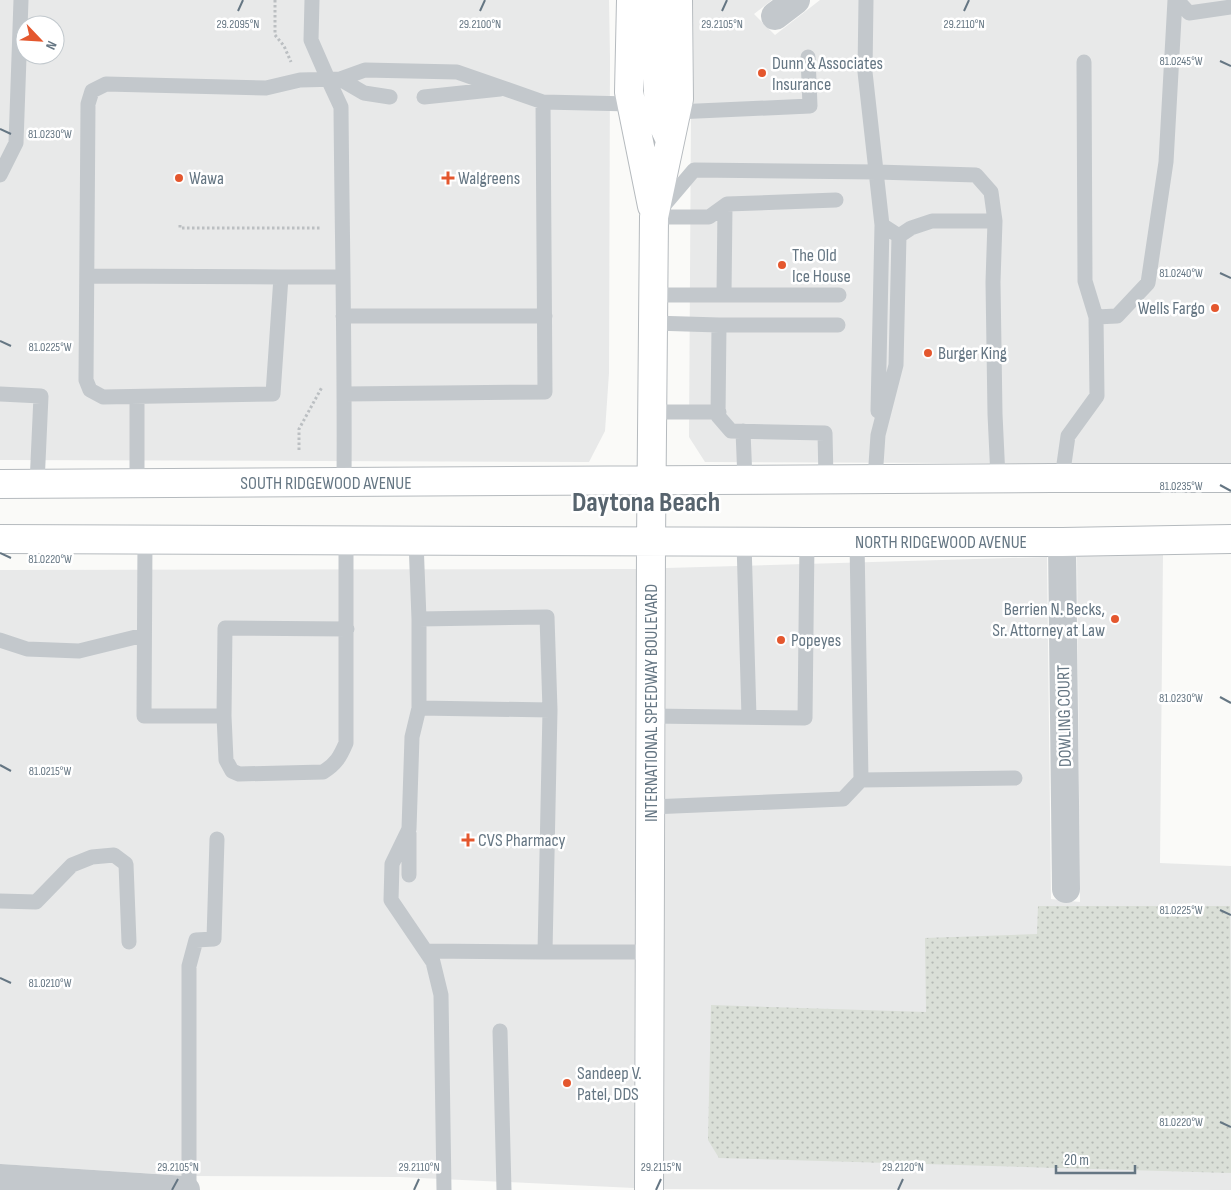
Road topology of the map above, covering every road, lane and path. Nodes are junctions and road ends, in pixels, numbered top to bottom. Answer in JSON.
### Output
{"nodes":[{"id":1,"x":22,"y":0,"type":"edge"},
{"id":2,"x":275,"y":0,"type":"edge"},
{"id":3,"x":312,"y":0,"type":"edge"},
{"id":4,"x":631,"y":0,"type":"edge"},
{"id":5,"x":653,"y":0,"type":"edge"},
{"id":6,"x":678,"y":0,"type":"edge"},
{"id":7,"x":866,"y":0,"type":"edge"},
{"id":8,"x":1176,"y":0,"type":"edge"},
{"id":9,"x":1231,"y":8,"type":"edge"},
{"id":10,"x":808,"y":57,"type":"dead end"},
{"id":11,"x":1084,"y":62,"type":"dead end"},
{"id":12,"x":334,"y":79,"type":"junction"},
{"id":13,"x":300,"y":80,"type":"junction"},
{"id":14,"x":506,"y":88,"type":"junction"},
{"id":15,"x":424,"y":96,"type":"dead end"},
{"id":16,"x":390,"y":98,"type":"dead end"},
{"id":17,"x":543,"y":102,"type":"junction"},
{"id":18,"x":632,"y":104,"type":"junction"},
{"id":19,"x":676,"y":112,"type":"junction"},
{"id":20,"x":670,"y":139,"type":"junction"},
{"id":21,"x":876,"y":172,"type":"junction"},
{"id":22,"x":0,"y":175,"type":"edge"},
{"id":23,"x":836,"y":200,"type":"dead end"},
{"id":24,"x":725,"y":206,"type":"junction"},
{"id":25,"x":654,"y":217,"type":"junction"},
{"id":26,"x":994,"y":222,"type":"junction"},
{"id":27,"x":180,"y":225,"type":"dead end"},
{"id":28,"x":882,"y":225,"type":"junction"},
{"id":29,"x":325,"y":228,"type":"dead end"},
{"id":30,"x":899,"y":236,"type":"junction"},
{"id":31,"x":87,"y":276,"type":"junction"},
{"id":32,"x":281,"y":277,"type":"junction"},
{"id":33,"x":343,"y":277,"type":"junction"},
{"id":34,"x":653,"y":294,"type":"junction"},
{"id":35,"x":724,"y":295,"type":"junction"},
{"id":36,"x":839,"y":295,"type":"dead end"},
{"id":37,"x":343,"y":316,"type":"junction"},
{"id":38,"x":544,"y":316,"type":"junction"},
{"id":39,"x":1096,"y":317,"type":"junction"},
{"id":40,"x":653,"y":323,"type":"junction"},
{"id":41,"x":719,"y":325,"type":"junction"},
{"id":42,"x":838,"y":325,"type":"dead end"},
{"id":43,"x":324,"y":383,"type":"dead end"},
{"id":44,"x":0,"y":394,"type":"edge"},
{"id":45,"x":345,"y":394,"type":"junction"},
{"id":46,"x":137,"y":397,"type":"junction"},
{"id":47,"x":652,"y":412,"type":"junction"},
{"id":48,"x":719,"y":412,"type":"junction"},
{"id":49,"x":743,"y":431,"type":"junction"},
{"id":50,"x":878,"y":435,"type":"junction"},
{"id":51,"x":299,"y":450,"type":"dead end"},
{"id":52,"x":998,"y":478,"type":"junction"},
{"id":53,"x":1062,"y":478,"type":"junction"},
{"id":54,"x":1231,"y":478,"type":"edge"},
{"id":55,"x":826,"y":479,"type":"junction"},
{"id":56,"x":875,"y":479,"type":"junction"},
{"id":57,"x":745,"y":480,"type":"junction"},
{"id":58,"x":652,"y":481,"type":"junction"},
{"id":59,"x":344,"y":482,"type":"junction"},
{"id":60,"x":0,"y":484,"type":"edge"},
{"id":61,"x":36,"y":484,"type":"junction"},
{"id":62,"x":137,"y":484,"type":"junction"},
{"id":63,"x":0,"y":539,"type":"edge"},
{"id":64,"x":1231,"y":539,"type":"edge"},
{"id":65,"x":145,"y":540,"type":"junction"},
{"id":66,"x":346,"y":541,"type":"junction"},
{"id":67,"x":416,"y":541,"type":"junction"},
{"id":68,"x":651,"y":542,"type":"junction"},
{"id":69,"x":744,"y":542,"type":"junction"},
{"id":70,"x":807,"y":542,"type":"junction"},
{"id":71,"x":857,"y":542,"type":"junction"},
{"id":72,"x":1062,"y":542,"type":"junction"},
{"id":73,"x":419,"y":619,"type":"junction"},
{"id":74,"x":346,"y":629,"type":"junction"},
{"id":75,"x":144,"y":635,"type":"junction"},
{"id":76,"x":0,"y":640,"type":"edge"},
{"id":77,"x":419,"y":708,"type":"junction"},
{"id":78,"x":550,"y":710,"type":"junction"},
{"id":79,"x":224,"y":716,"type":"junction"},
{"id":80,"x":651,"y":716,"type":"junction"},
{"id":81,"x":749,"y":717,"type":"junction"},
{"id":82,"x":1015,"y":778,"type":"dead end"},
{"id":83,"x":861,"y":780,"type":"junction"},
{"id":84,"x":651,"y":807,"type":"junction"},
{"id":85,"x":409,"y":829,"type":"junction"},
{"id":86,"x":217,"y":839,"type":"dead end"},
{"id":87,"x":409,"y":875,"type":"dead end"},
{"id":88,"x":1066,"y":889,"type":"dead end"},
{"id":89,"x":0,"y":901,"type":"edge"},
{"id":90,"x":409,"y":904,"type":"dead end"},
{"id":91,"x":408,"y":925,"type":"junction"},
{"id":92,"x":129,"y":942,"type":"dead end"},
{"id":93,"x":426,"y":951,"type":"junction"},
{"id":94,"x":545,"y":952,"type":"junction"},
{"id":95,"x":650,"y":952,"type":"junction"},
{"id":96,"x":500,"y":1031,"type":"dead end"},
{"id":97,"x":10,"y":1182,"type":"edge"},
{"id":98,"x":91,"y":1187,"type":"edge"},
{"id":99,"x":188,"y":1190,"type":"edge"},
{"id":100,"x":444,"y":1190,"type":"edge"},
{"id":101,"x":504,"y":1190,"type":"edge"},
{"id":102,"x":649,"y":1190,"type":"edge"}],
"edges":[{"from":1,"to":22,"type":"lane"},
{"from":2,"to":13,"type":"path"},
{"from":3,"to":12,"type":"lane"},
{"from":4,"to":18,"type":"main road","name":"INTERNATIONAL SPEEDWAY BOULEVARD"},
{"from":5,"to":20,"type":"main road"},
{"from":6,"to":19,"type":"main road","name":"INTERNATIONAL SPEEDWAY BOULEVARD"},
{"from":7,"to":21,"type":"lane"},
{"from":8,"to":9,"type":"lane"},
{"from":8,"to":39,"type":"lane"},
{"from":10,"to":19,"type":"lane"},
{"from":11,"to":39,"type":"lane"},
{"from":12,"to":13,"type":"lane"},
{"from":12,"to":14,"type":"lane"},
{"from":12,"to":16,"type":"lane"},
{"from":12,"to":33,"type":"lane"},
{"from":13,"to":31,"type":"lane"},
{"from":14,"to":15,"type":"lane"},
{"from":14,"to":17,"type":"lane"},
{"from":17,"to":18,"type":"lane"},
{"from":17,"to":38,"type":"lane"},
{"from":18,"to":25,"type":"main road","name":"INTERNATIONAL SPEEDWAY BOULEVARD"},
{"from":19,"to":20,"type":"main road","name":"INTERNATIONAL SPEEDWAY BOULEVARD"},
{"from":20,"to":25,"type":"main road","name":"INTERNATIONAL SPEEDWAY BOULEVARD"},
{"from":21,"to":25,"type":"lane"},
{"from":21,"to":26,"type":"lane"},
{"from":21,"to":28,"type":"lane"},
{"from":23,"to":24,"type":"lane"},
{"from":24,"to":25,"type":"lane"},
{"from":24,"to":35,"type":"lane"},
{"from":25,"to":34,"type":"main road","name":"INTERNATIONAL SPEEDWAY BOULEVARD"},
{"from":26,"to":30,"type":"lane"},
{"from":26,"to":52,"type":"lane"},
{"from":27,"to":29,"type":"path"},
{"from":28,"to":30,"type":"lane"},
{"from":28,"to":50,"type":"lane"},
{"from":30,"to":50,"type":"lane"},
{"from":31,"to":32,"type":"lane"},
{"from":31,"to":46,"type":"lane"},
{"from":32,"to":33,"type":"lane"},
{"from":32,"to":46,"type":"lane"},
{"from":33,"to":37,"type":"lane"},
{"from":34,"to":35,"type":"lane"},
{"from":34,"to":40,"type":"main road","name":"INTERNATIONAL SPEEDWAY BOULEVARD"},
{"from":35,"to":36,"type":"lane"},
{"from":37,"to":38,"type":"lane"},
{"from":37,"to":45,"type":"lane"},
{"from":38,"to":45,"type":"lane"},
{"from":39,"to":53,"type":"lane"},
{"from":40,"to":41,"type":"lane"},
{"from":40,"to":47,"type":"main road","name":"INTERNATIONAL SPEEDWAY BOULEVARD"},
{"from":41,"to":42,"type":"lane"},
{"from":41,"to":48,"type":"lane"},
{"from":43,"to":51,"type":"path"},
{"from":44,"to":61,"type":"lane"},
{"from":45,"to":59,"type":"lane"},
{"from":46,"to":62,"type":"lane"},
{"from":47,"to":48,"type":"lane"},
{"from":47,"to":58,"type":"main road","name":"INTERNATIONAL SPEEDWAY BOULEVARD"},
{"from":48,"to":49,"type":"lane"},
{"from":49,"to":55,"type":"lane"},
{"from":49,"to":57,"type":"lane"},
{"from":50,"to":56,"type":"lane"},
{"from":52,"to":53,"type":"main road"},
{"from":52,"to":56,"type":"main road"},
{"from":53,"to":54,"type":"main road"},
{"from":55,"to":56,"type":"main road"},
{"from":55,"to":57,"type":"main road"},
{"from":57,"to":58,"type":"main road"},
{"from":58,"to":59,"type":"main road","name":"SOUTH RIDGEWOOD AVENUE"},
{"from":58,"to":68,"type":"main road","name":"INTERNATIONAL SPEEDWAY BOULEVARD"},
{"from":59,"to":62,"type":"main road","name":"SOUTH RIDGEWOOD AVENUE"},
{"from":60,"to":61,"type":"main road","name":"SOUTH RIDGEWOOD AVENUE"},
{"from":61,"to":62,"type":"main road","name":"SOUTH RIDGEWOOD AVENUE"},
{"from":63,"to":65,"type":"main road"},
{"from":64,"to":72,"type":"main road","name":"NORTH RIDGEWOOD AVENUE"},
{"from":65,"to":66,"type":"main road"},
{"from":65,"to":75,"type":"lane"},
{"from":66,"to":67,"type":"main road"},
{"from":66,"to":74,"type":"lane"},
{"from":67,"to":68,"type":"main road"},
{"from":67,"to":73,"type":"lane"},
{"from":68,"to":69,"type":"main road","name":"NORTH RIDGEWOOD AVENUE"},
{"from":68,"to":80,"type":"main road","name":"INTERNATIONAL SPEEDWAY BOULEVARD"},
{"from":69,"to":70,"type":"main road","name":"NORTH RIDGEWOOD AVENUE"},
{"from":69,"to":81,"type":"lane"},
{"from":70,"to":71,"type":"main road","name":"NORTH RIDGEWOOD AVENUE"},
{"from":70,"to":81,"type":"lane"},
{"from":71,"to":72,"type":"main road","name":"NORTH RIDGEWOOD AVENUE"},
{"from":71,"to":83,"type":"lane"},
{"from":72,"to":88,"type":"street","name":"DOWLING COURT"},
{"from":73,"to":77,"type":"lane"},
{"from":73,"to":78,"type":"lane"},
{"from":74,"to":79,"type":"lane"},
{"from":74,"to":79,"type":"lane"},
{"from":75,"to":76,"type":"lane"},
{"from":75,"to":79,"type":"lane"},
{"from":77,"to":78,"type":"lane"},
{"from":77,"to":85,"type":"lane"},
{"from":78,"to":94,"type":"lane"},
{"from":80,"to":81,"type":"lane"},
{"from":80,"to":84,"type":"main road","name":"INTERNATIONAL SPEEDWAY BOULEVARD"},
{"from":82,"to":83,"type":"lane"},
{"from":83,"to":84,"type":"lane"},
{"from":84,"to":95,"type":"main road","name":"INTERNATIONAL SPEEDWAY BOULEVARD"},
{"from":85,"to":87,"type":"lane"},
{"from":85,"to":91,"type":"lane"},
{"from":86,"to":99,"type":"lane"},
{"from":89,"to":92,"type":"lane"},
{"from":90,"to":91,"type":"lane"},
{"from":91,"to":93,"type":"lane"},
{"from":93,"to":94,"type":"lane"},
{"from":93,"to":100,"type":"lane"},
{"from":94,"to":95,"type":"lane"},
{"from":95,"to":102,"type":"main road","name":"INTERNATIONAL SPEEDWAY BOULEVARD"},
{"from":96,"to":101,"type":"lane"},
{"from":97,"to":98,"type":"street"},
{"from":98,"to":99,"type":"street"}]}
